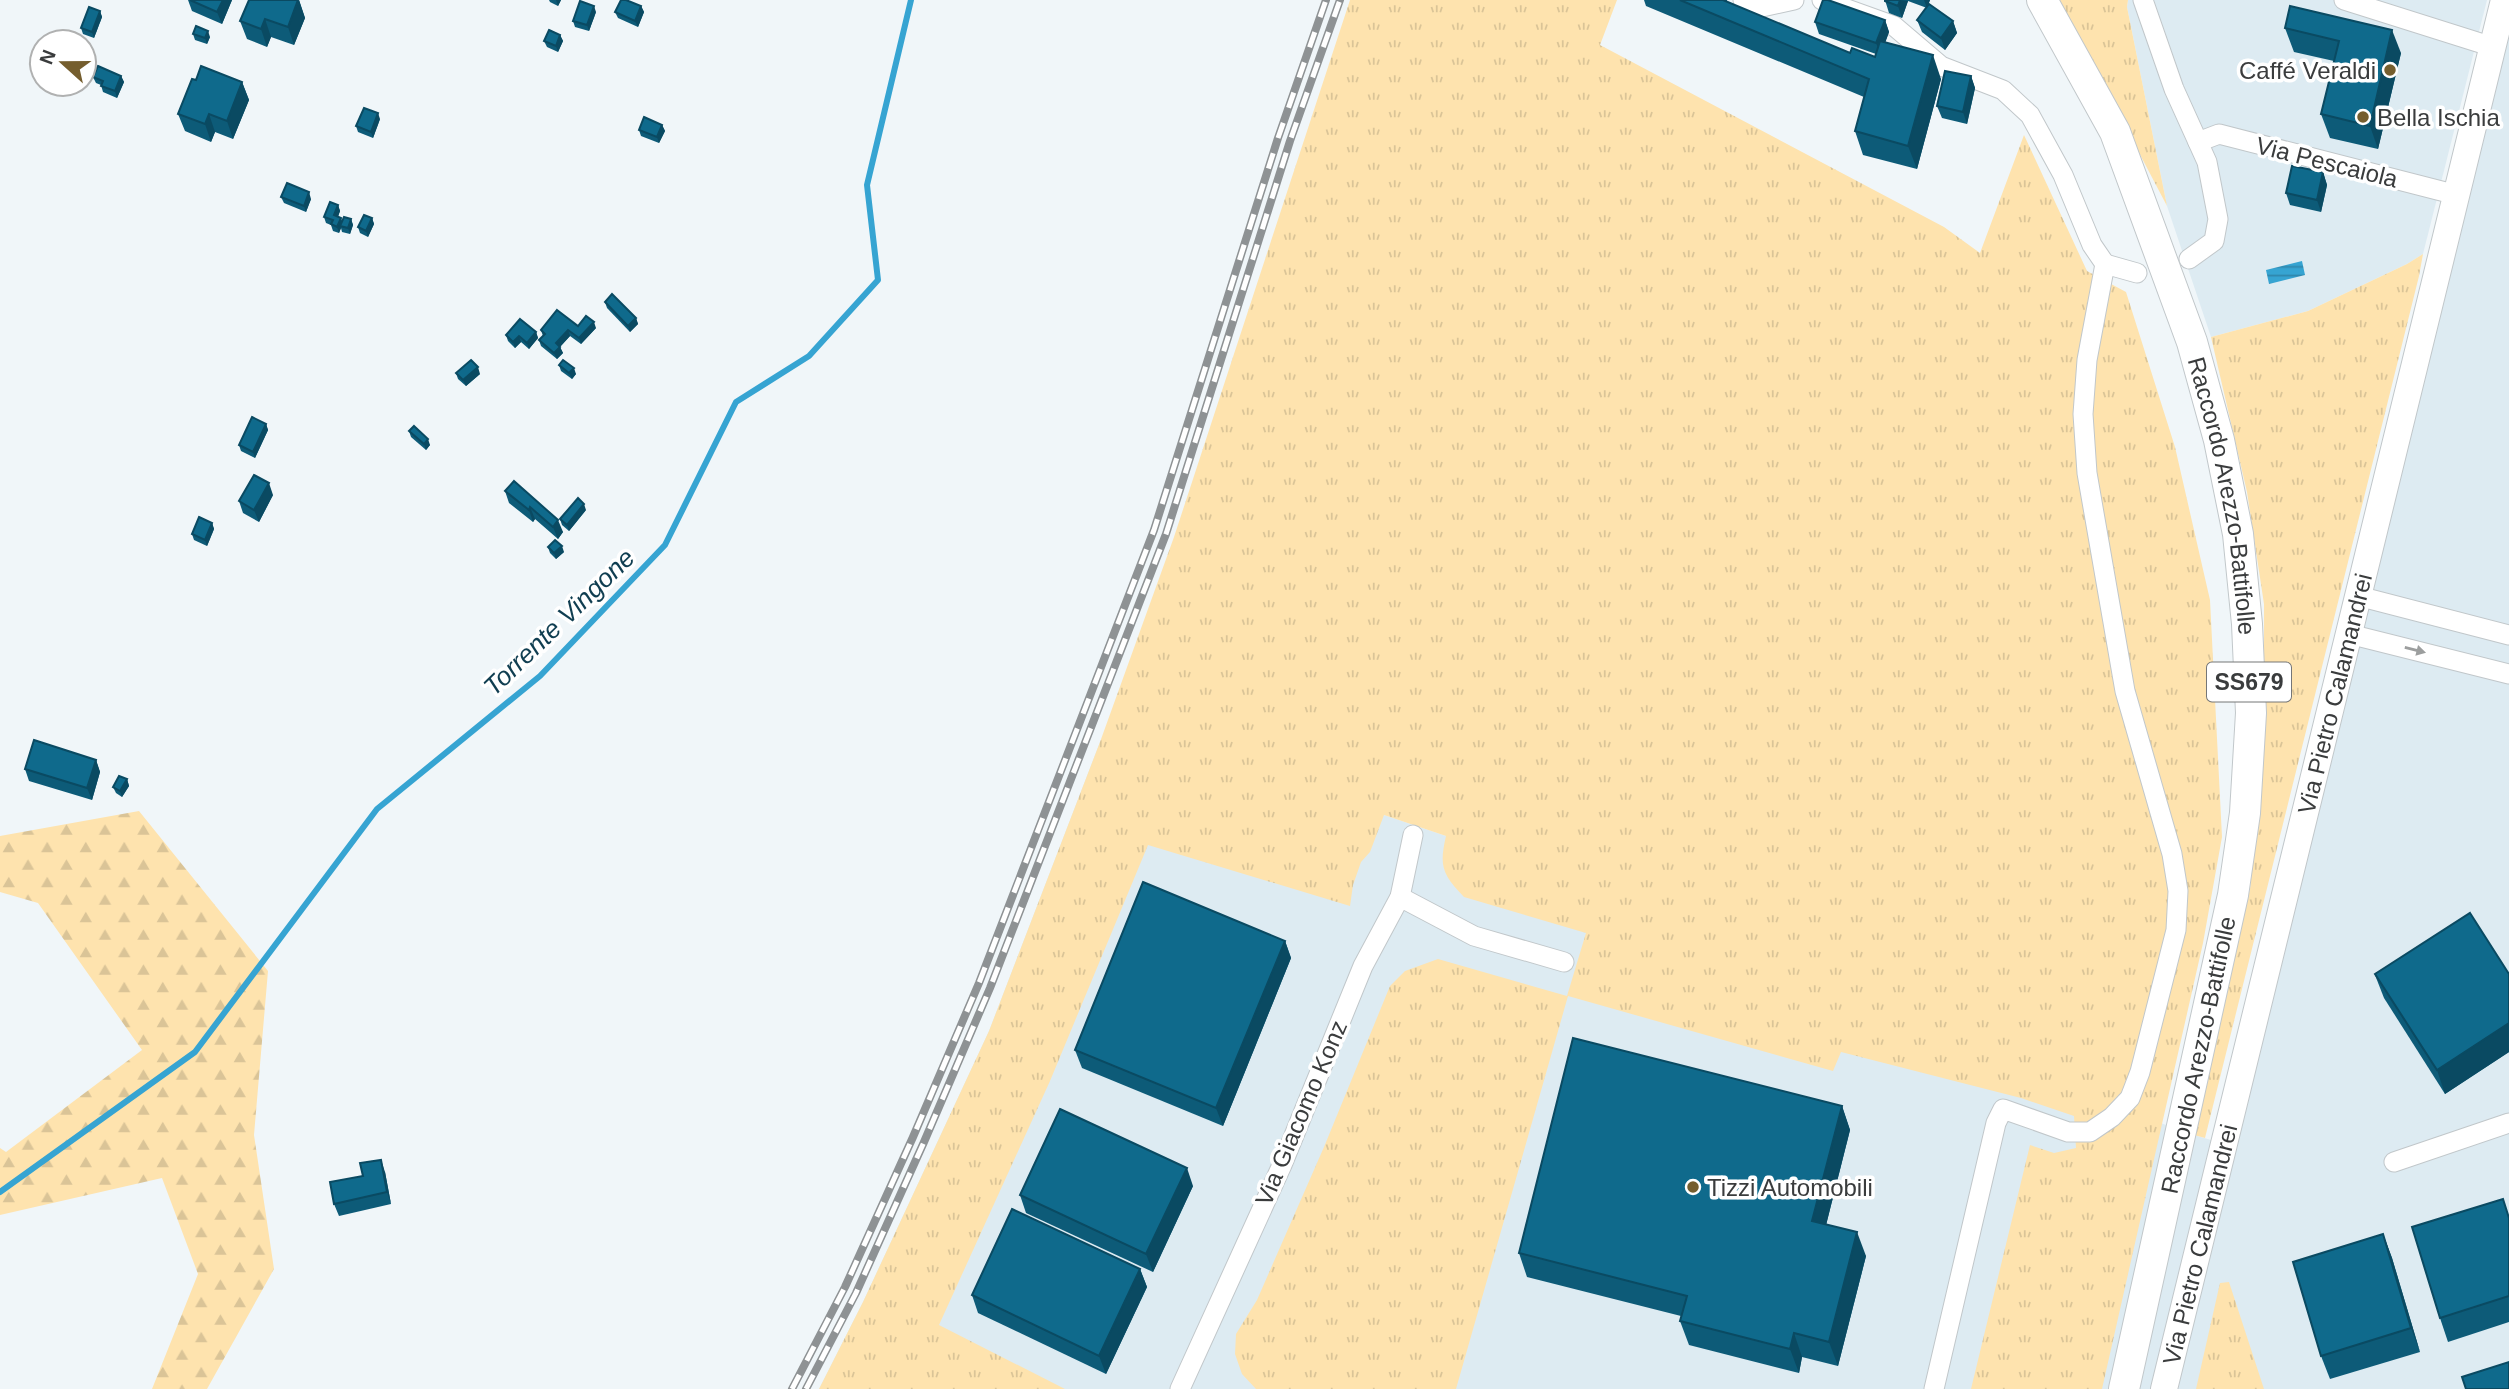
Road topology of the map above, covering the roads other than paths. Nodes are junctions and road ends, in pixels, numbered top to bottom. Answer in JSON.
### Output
{"nodes":[{"id":1,"x":1744,"y":0,"type":"edge"},
{"id":2,"x":1794,"y":0,"type":"edge"},
{"id":3,"x":1822,"y":0,"type":"edge"},
{"id":4,"x":2042,"y":0,"type":"edge"},
{"id":5,"x":2143,"y":0,"type":"edge"},
{"id":6,"x":2344,"y":0,"type":"edge"},
{"id":7,"x":2504,"y":0,"type":"edge"},
{"id":8,"x":2493,"y":47,"type":"junction"},
{"id":9,"x":2198,"y":142,"type":"junction"},
{"id":10,"x":2457,"y":195,"type":"junction"},
{"id":11,"x":2189,"y":259,"type":"dead end"},
{"id":12,"x":2105,"y":264,"type":"junction"},
{"id":13,"x":2137,"y":273,"type":"dead end"},
{"id":14,"x":2358,"y":596,"type":"junction"},
{"id":15,"x":2349,"y":634,"type":"junction"},
{"id":16,"x":2509,"y":635,"type":"edge"},
{"id":17,"x":2509,"y":674,"type":"edge"},
{"id":18,"x":1413,"y":835,"type":"dead end"},
{"id":19,"x":1400,"y":897,"type":"junction"},
{"id":20,"x":1564,"y":962,"type":"dead end"},
{"id":21,"x":2509,"y":1123,"type":"edge"},
{"id":22,"x":2394,"y":1162,"type":"dead end"},
{"id":23,"x":1180,"y":1389,"type":"edge"},
{"id":24,"x":1934,"y":1389,"type":"edge"},
{"id":25,"x":2124,"y":1389,"type":"edge"},
{"id":26,"x":2164,"y":1389,"type":"edge"}],
"edges":[{"from":1,"to":2,"type":"street"},
{"from":3,"to":12,"type":"street"},
{"from":4,"to":25,"type":"main road","name":"Raccordo Arezzo-Battifolle","number":"SS679"},
{"from":5,"to":9,"type":"street"},
{"from":6,"to":8,"type":"street"},
{"from":7,"to":8,"type":"main road","name":"Via Pietro Calamandrei"},
{"from":8,"to":10,"type":"main road","name":"Via Pietro Calamandrei"},
{"from":9,"to":10,"type":"street","name":"Via Pescaiola"},
{"from":9,"to":11,"type":"street"},
{"from":10,"to":14,"type":"main road","name":"Via Pietro Calamandrei"},
{"from":12,"to":13,"type":"street"},
{"from":12,"to":24,"type":"street"},
{"from":14,"to":15,"type":"main road","name":"Via Pietro Calamandrei"},
{"from":14,"to":16,"type":"street"},
{"from":15,"to":17,"type":"street","one_way":true},
{"from":15,"to":26,"type":"main road","name":"Via Pietro Calamandrei"},
{"from":18,"to":19,"type":"street","name":"Via Giacomo Konz"},
{"from":19,"to":20,"type":"street"},
{"from":19,"to":23,"type":"street","name":"Via Giacomo Konz"},
{"from":21,"to":22,"type":"street"}]}
